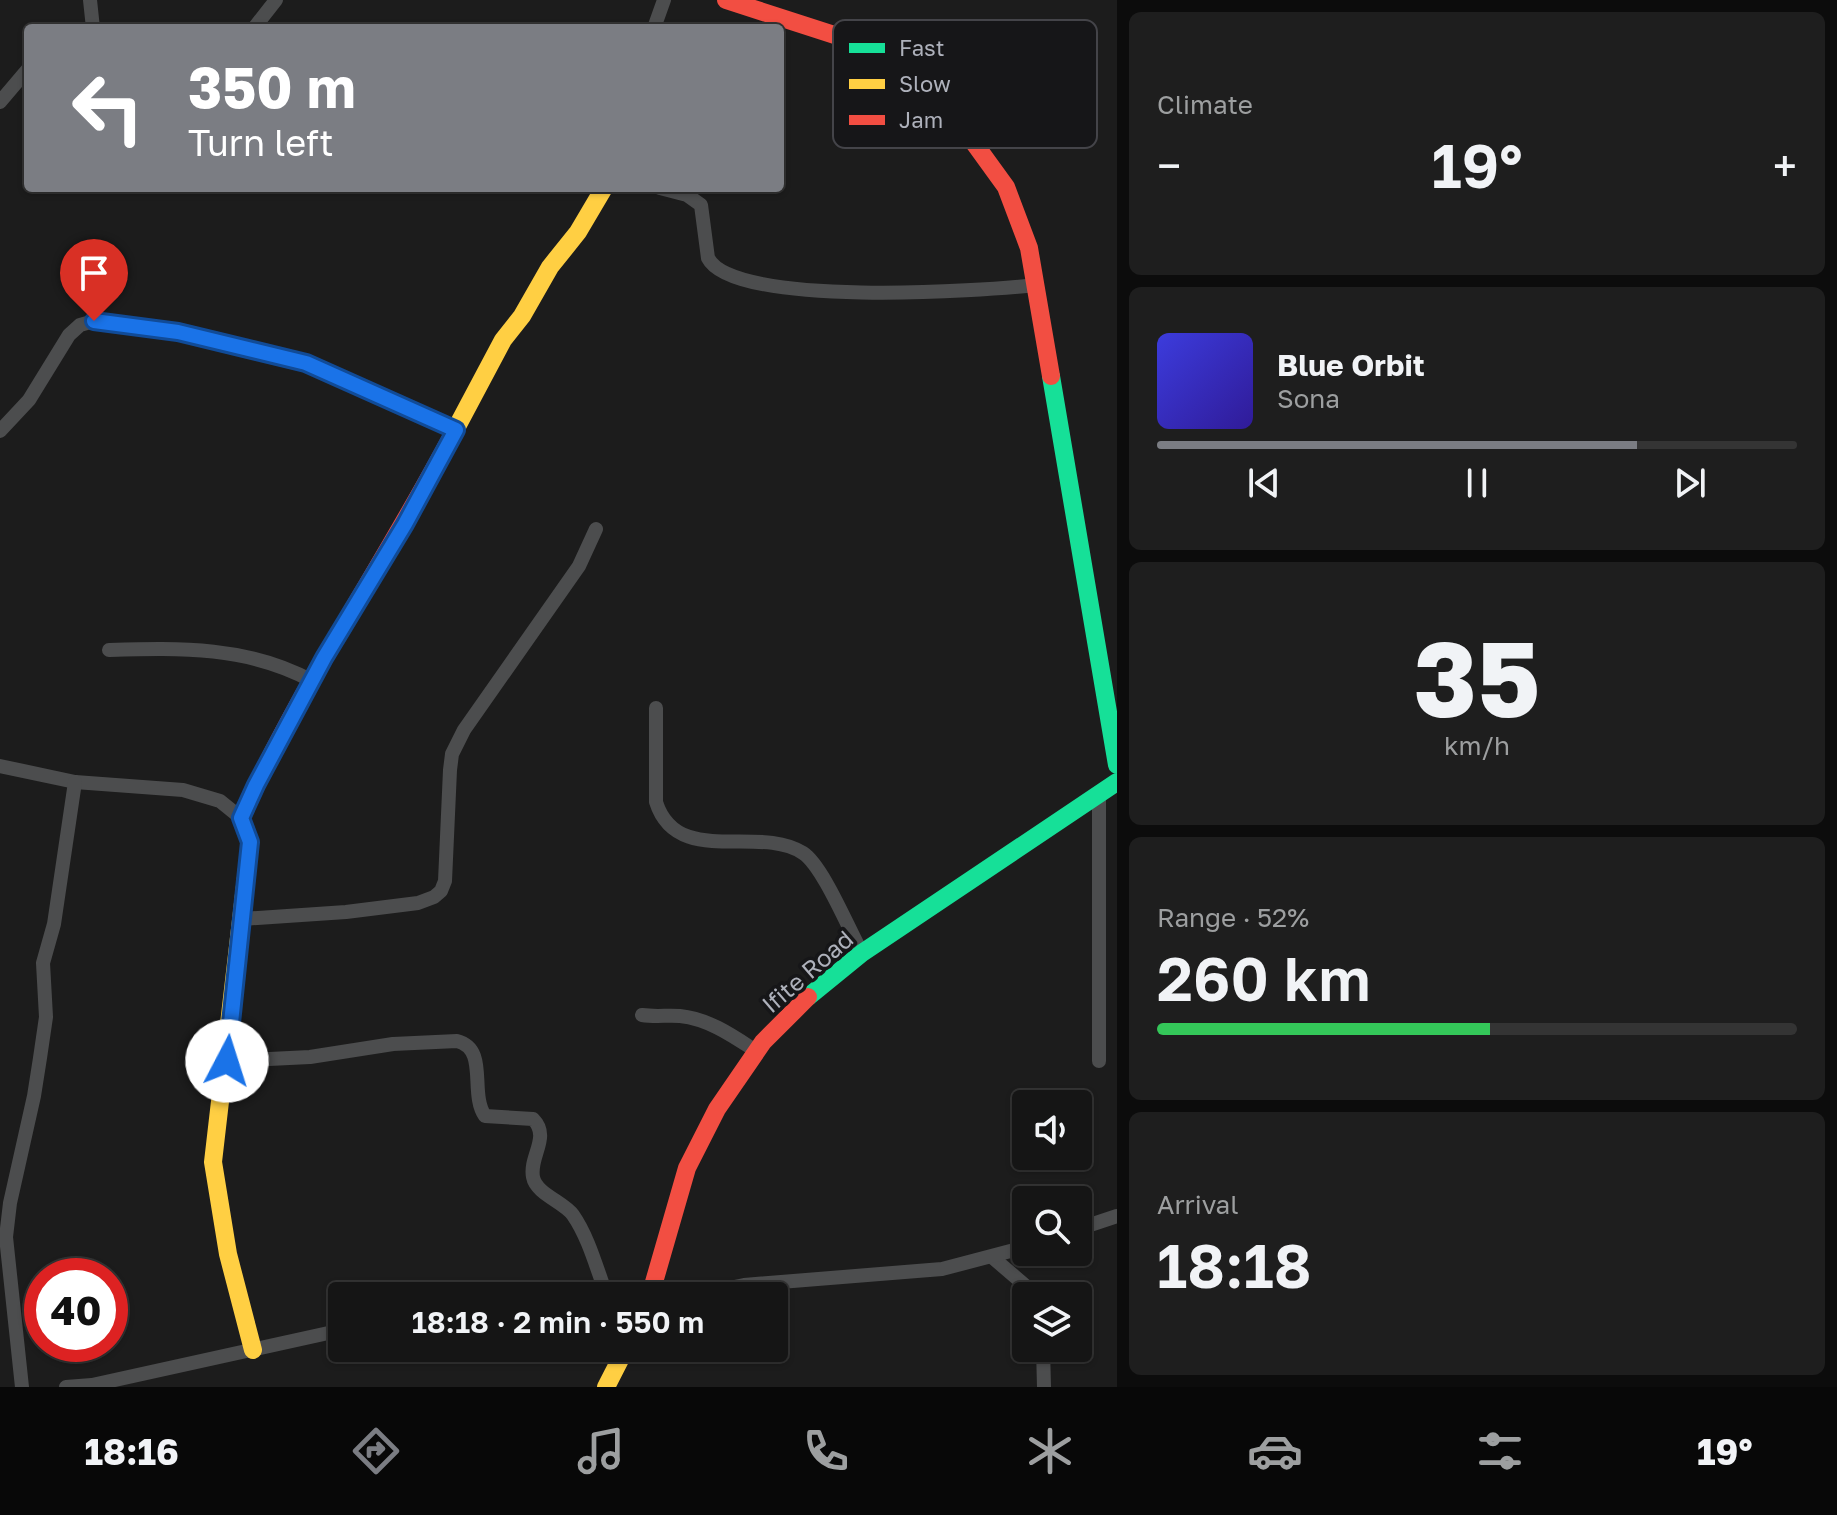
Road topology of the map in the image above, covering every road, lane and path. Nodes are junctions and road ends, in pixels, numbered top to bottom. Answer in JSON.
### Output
{"nodes":[{"id":1,"x":90,"y":0,"type":"edge"},
{"id":2,"x":276,"y":0,"type":"edge"},
{"id":3,"x":664,"y":0,"type":"edge"},
{"id":4,"x":726,"y":0,"type":"edge"},
{"id":5,"x":93,"y":24,"type":"edge"},
{"id":6,"x":257,"y":24,"type":"edge"},
{"id":7,"x":655,"y":24,"type":"edge"},
{"id":8,"x":833,"y":35,"type":"edge"},
{"id":9,"x":24,"y":74,"type":"edge"},
{"id":10,"x":0,"y":102,"type":"edge"},
{"id":11,"x":978,"y":148,"type":"edge"},
{"id":12,"x":602,"y":192,"type":"edge"},
{"id":13,"x":675,"y":192,"type":"edge"},
{"id":14,"x":1036,"y":285,"type":"junction"},
{"id":15,"x":456,"y":430,"type":"junction"},
{"id":16,"x":0,"y":431,"type":"edge"},
{"id":17,"x":596,"y":529,"type":"dead end"},
{"id":18,"x":109,"y":650,"type":"dead end"},
{"id":19,"x":312,"y":681,"type":"junction"},
{"id":20,"x":656,"y":708,"type":"dead end"},
{"id":21,"x":1117,"y":765,"type":"edge"},
{"id":22,"x":0,"y":766,"type":"edge"},
{"id":23,"x":75,"y":782,"type":"junction"},
{"id":24,"x":1117,"y":782,"type":"edge"},
{"id":25,"x":1099,"y":795,"type":"junction"},
{"id":26,"x":241,"y":818,"type":"junction"},
{"id":27,"x":242,"y":919,"type":"junction"},
{"id":28,"x":862,"y":953,"type":"junction"},
{"id":29,"x":642,"y":1015,"type":"dead end"},
{"id":30,"x":756,"y":1051,"type":"junction"},
{"id":31,"x":227,"y":1061,"type":"junction"},
{"id":32,"x":1099,"y":1061,"type":"dead end"},
{"id":33,"x":1117,"y":1216,"type":"edge"},
{"id":34,"x":1092,"y":1224,"type":"edge"},
{"id":35,"x":1012,"y":1251,"type":"edge"},
{"id":36,"x":992,"y":1257,"type":"junction"},
{"id":37,"x":601,"y":1282,"type":"edge"},
{"id":38,"x":654,"y":1282,"type":"edge"},
{"id":39,"x":781,"y":1282,"type":"edge"},
{"id":40,"x":1021,"y":1282,"type":"edge"},
{"id":41,"x":328,"y":1333,"type":"edge"},
{"id":42,"x":253,"y":1350,"type":"junction"},
{"id":43,"x":619,"y":1362,"type":"edge"},
{"id":44,"x":1043,"y":1362,"type":"edge"},
{"id":45,"x":22,"y":1387,"type":"edge"},
{"id":46,"x":66,"y":1387,"type":"edge"},
{"id":47,"x":606,"y":1387,"type":"edge"},
{"id":48,"x":1044,"y":1387,"type":"edge"}],
"edges":[{"from":1,"to":5,"type":"street"},
{"from":2,"to":6,"type":"street"},
{"from":3,"to":7,"type":"street"},
{"from":4,"to":8,"type":"street"},
{"from":9,"to":10,"type":"street"},
{"from":11,"to":14,"type":"street"},
{"from":12,"to":15,"type":"street"},
{"from":13,"to":14,"type":"street"},
{"from":14,"to":21,"type":"street"},
{"from":15,"to":16,"type":"street"},
{"from":15,"to":19,"type":"street"},
{"from":17,"to":27,"type":"street"},
{"from":18,"to":19,"type":"street"},
{"from":19,"to":26,"type":"street"},
{"from":20,"to":28,"type":"street"},
{"from":22,"to":23,"type":"street"},
{"from":23,"to":26,"type":"street"},
{"from":23,"to":45,"type":"street"},
{"from":24,"to":25,"type":"street","name":"Ifite Road"},
{"from":25,"to":28,"type":"street","name":"Ifite Road"},
{"from":25,"to":32,"type":"street"},
{"from":26,"to":27,"type":"street"},
{"from":27,"to":31,"type":"street"},
{"from":28,"to":30,"type":"street","name":"Ifite Road"},
{"from":29,"to":30,"type":"street"},
{"from":30,"to":38,"type":"street","name":"Ifite Road"},
{"from":31,"to":37,"type":"street"},
{"from":31,"to":42,"type":"street"},
{"from":33,"to":34,"type":"street"},
{"from":35,"to":36,"type":"street"},
{"from":36,"to":39,"type":"street"},
{"from":36,"to":40,"type":"street"},
{"from":41,"to":42,"type":"street"},
{"from":42,"to":46,"type":"street"},
{"from":43,"to":47,"type":"street"},
{"from":44,"to":48,"type":"street"}]}
